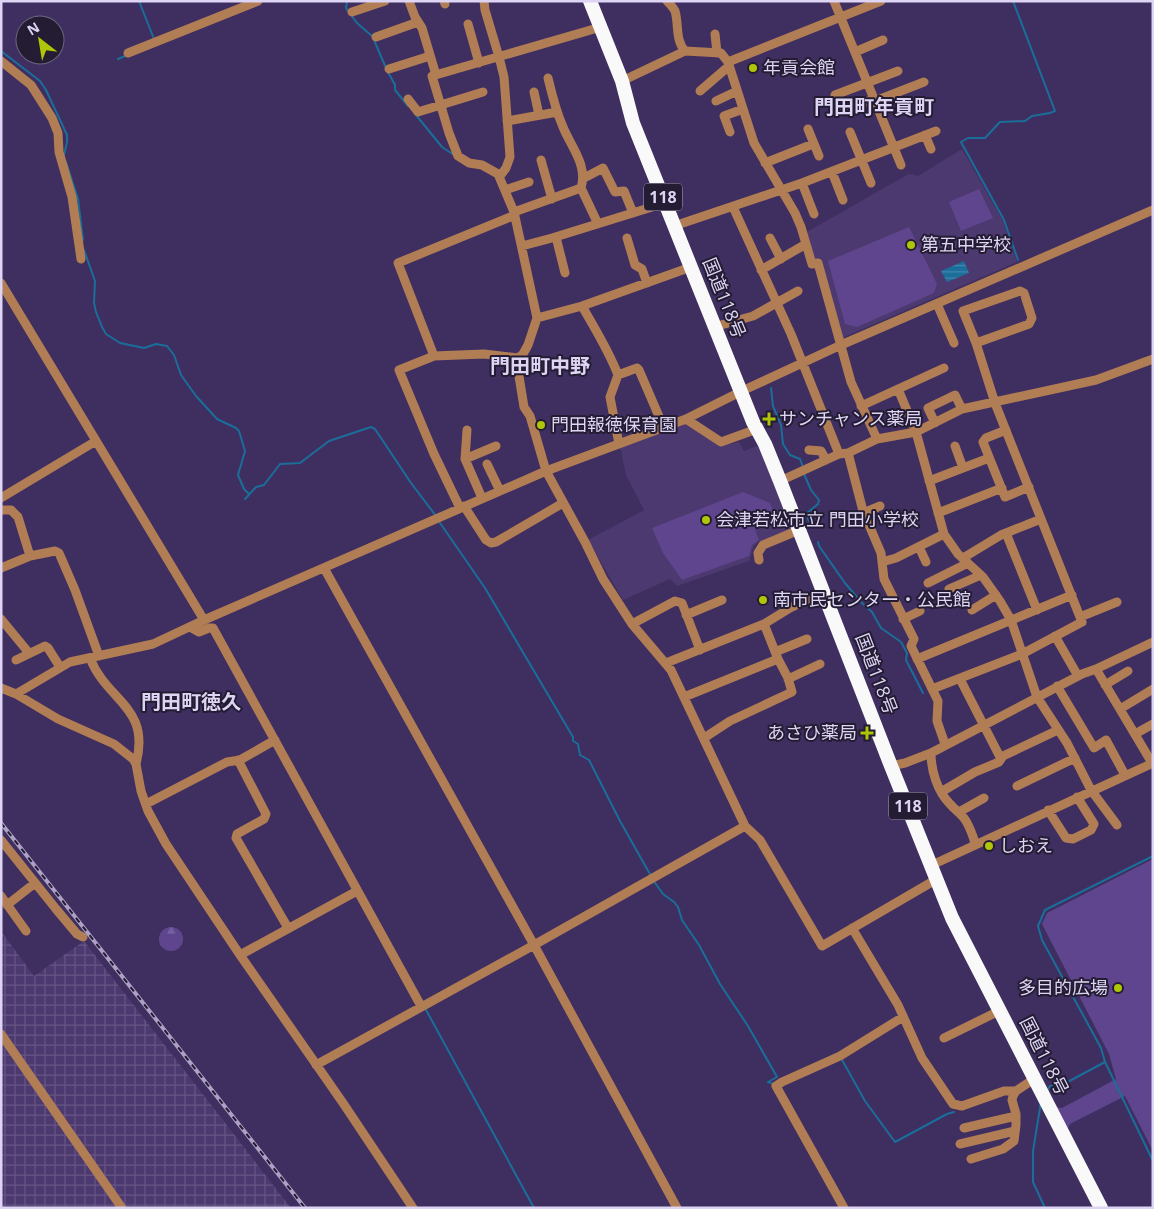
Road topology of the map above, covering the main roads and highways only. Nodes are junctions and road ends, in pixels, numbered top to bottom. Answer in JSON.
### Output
{"nodes":[{"id":1,"x":590,"y":1,"type":"edge"},
{"id":2,"x":1101,"y":1208,"type":"edge"}],
"edges":[{"from":1,"to":2,"type":"highway","name":"国道118号","number":"118"}]}
